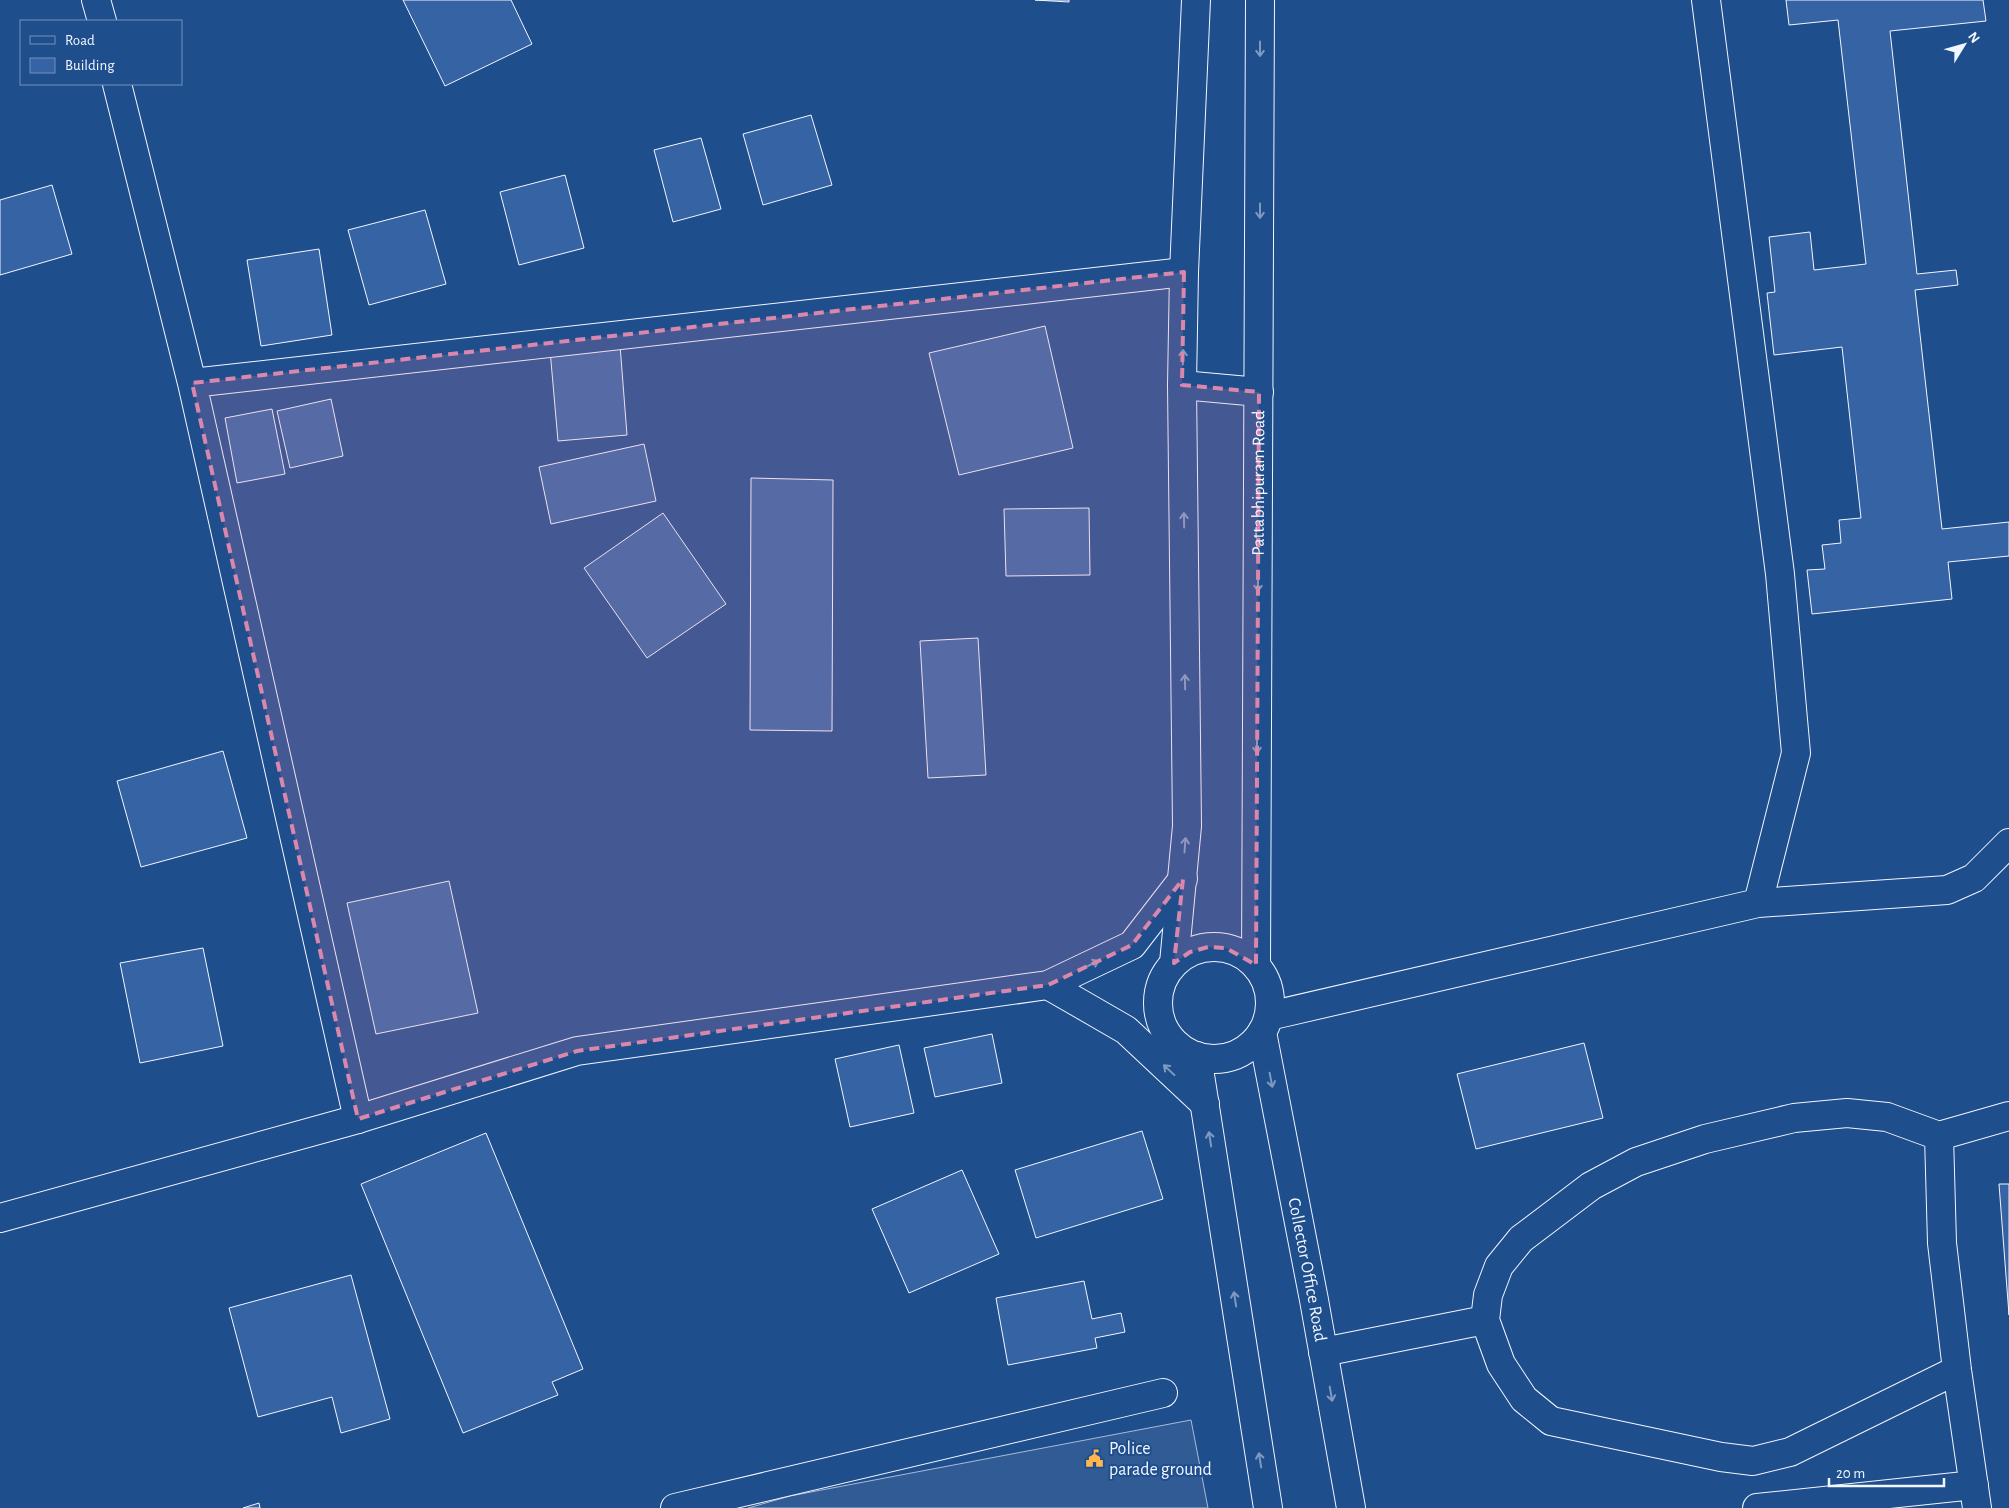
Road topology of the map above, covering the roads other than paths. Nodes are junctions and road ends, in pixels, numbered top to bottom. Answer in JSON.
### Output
{"nodes":[{"id":1,"x":96,"y":0,"type":"edge"},
{"id":2,"x":1196,"y":0,"type":"edge"},
{"id":3,"x":1260,"y":0,"type":"edge"},
{"id":4,"x":1706,"y":0,"type":"edge"},
{"id":5,"x":102,"y":20,"type":"edge"},
{"id":6,"x":117,"y":85,"type":"edge"},
{"id":7,"x":1184,"y":272,"type":"junction"},
{"id":8,"x":192,"y":383,"type":"junction"},
{"id":9,"x":1182,"y":385,"type":"junction"},
{"id":10,"x":1259,"y":392,"type":"junction"},
{"id":11,"x":2009,"y":843,"type":"edge"},
{"id":12,"x":1183,"y":879,"type":"junction"},
{"id":13,"x":1758,"y":903,"type":"junction"},
{"id":14,"x":1174,"y":963,"type":"junction"},
{"id":15,"x":1256,"y":965,"type":"junction"},
{"id":16,"x":1048,"y":985,"type":"junction"},
{"id":17,"x":1265,"y":1024,"type":"junction"},
{"id":18,"x":1197,"y":1056,"type":"junction"},
{"id":19,"x":1204,"y":1104,"type":"junction"},
{"id":20,"x":2009,"y":1116,"type":"edge"},
{"id":21,"x":358,"y":1119,"type":"junction"},
{"id":22,"x":1939,"y":1136,"type":"junction"},
{"id":23,"x":0,"y":1218,"type":"edge"},
{"id":24,"x":1485,"y":1320,"type":"junction"},
{"id":25,"x":1323,"y":1352,"type":"junction"},
{"id":26,"x":1957,"y":1370,"type":"junction"},
{"id":27,"x":1163,"y":1393,"type":"dead end"},
{"id":28,"x":1976,"y":1496,"type":"edge"},
{"id":29,"x":675,"y":1508,"type":"edge"},
{"id":30,"x":1268,"y":1508,"type":"edge"},
{"id":31,"x":1351,"y":1508,"type":"edge"},
{"id":32,"x":1757,"y":1508,"type":"edge"}],
"edges":[{"from":1,"to":5,"type":"street"},
{"from":2,"to":7,"type":"street"},
{"from":3,"to":10,"type":"street","name":"Pattabhipuram Road","one_way":true},
{"from":4,"to":13,"type":"street"},
{"from":6,"to":8,"type":"street"},
{"from":7,"to":8,"type":"street"},
{"from":9,"to":7,"type":"street","one_way":true},
{"from":8,"to":21,"type":"street"},
{"from":9,"to":10,"type":"street"},
{"from":12,"to":9,"type":"street","one_way":true},
{"from":10,"to":15,"type":"street","name":"Pattabhipuram Road","one_way":true},
{"from":11,"to":13,"type":"street"},
{"from":12,"to":14,"type":"street"},
{"from":16,"to":12,"type":"street","one_way":true},
{"from":13,"to":17,"type":"street"},
{"from":14,"to":15,"type":"street"},
{"from":14,"to":18,"type":"street"},
{"from":15,"to":17,"type":"street","name":"Pattabhipuram Road"},
{"from":19,"to":16,"type":"street","one_way":true},
{"from":16,"to":21,"type":"street"},
{"from":17,"to":18,"type":"street"},
{"from":17,"to":25,"type":"street","name":"Collector Office Road","one_way":true},
{"from":18,"to":19,"type":"street"},
{"from":30,"to":19,"type":"street","one_way":true},
{"from":20,"to":22,"type":"street"},
{"from":21,"to":23,"type":"street"},
{"from":22,"to":24,"type":"street"},
{"from":22,"to":26,"type":"street"},
{"from":24,"to":25,"type":"street"},
{"from":24,"to":26,"type":"street"},
{"from":25,"to":31,"type":"street","name":"Collector Office Road","one_way":true},
{"from":26,"to":28,"type":"street"},
{"from":27,"to":29,"type":"street"},
{"from":28,"to":32,"type":"street"}]}
